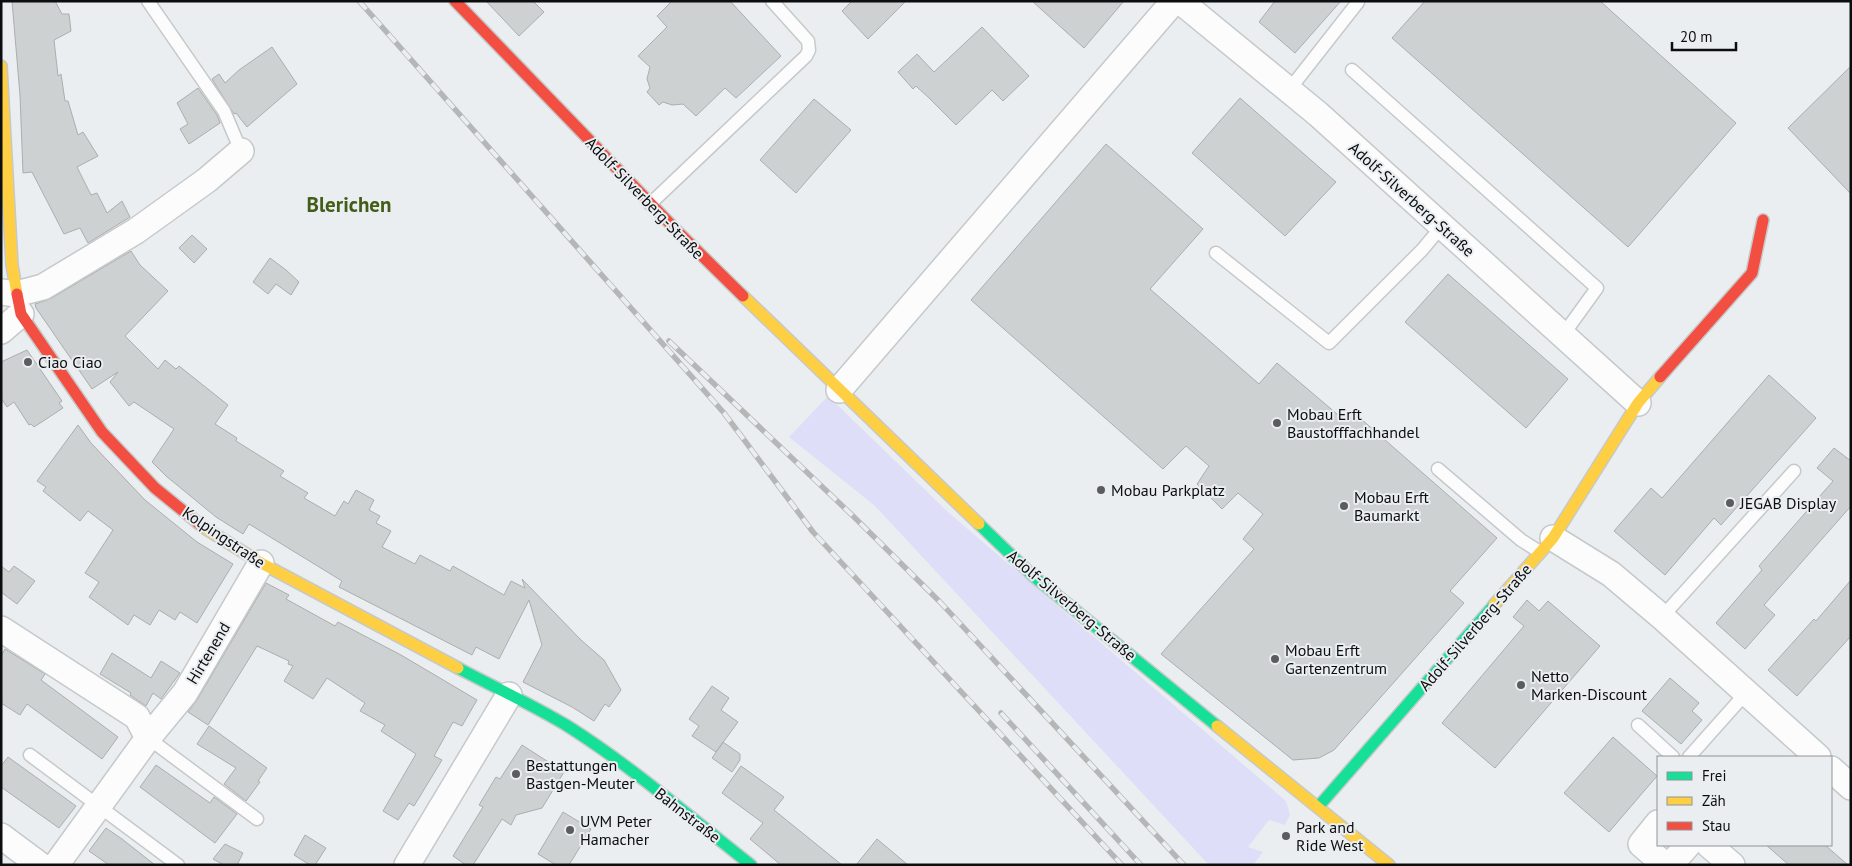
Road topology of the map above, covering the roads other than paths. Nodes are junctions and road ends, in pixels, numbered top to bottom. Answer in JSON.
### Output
{"nodes":[{"id":1,"x":148,"y":1,"type":"edge"},
{"id":2,"x":456,"y":1,"type":"edge"},
{"id":3,"x":1174,"y":1,"type":"edge"},
{"id":4,"x":1180,"y":1,"type":"edge"},
{"id":5,"x":1358,"y":2,"type":"edge"},
{"id":6,"x":777,"y":3,"type":"edge"},
{"id":7,"x":1,"y":66,"type":"edge"},
{"id":8,"x":1352,"y":70,"type":"dead end"},
{"id":9,"x":1289,"y":90,"type":"junction"},
{"id":10,"x":241,"y":151,"type":"joint"},
{"id":11,"x":650,"y":204,"type":"junction"},
{"id":12,"x":1763,"y":220,"type":"dead end"},
{"id":13,"x":1442,"y":226,"type":"junction"},
{"id":14,"x":1216,"y":253,"type":"dead end"},
{"id":15,"x":13,"y":300,"type":"edge"},
{"id":16,"x":1,"y":331,"type":"edge"},
{"id":17,"x":1562,"y":335,"type":"junction"},
{"id":18,"x":839,"y":390,"type":"junction"},
{"id":19,"x":1638,"y":403,"type":"junction"},
{"id":20,"x":1438,"y":468,"type":"dead end"},
{"id":21,"x":1794,"y":471,"type":"dead end"},
{"id":22,"x":1547,"y":545,"type":"junction"},
{"id":23,"x":261,"y":563,"type":"junction"},
{"id":24,"x":1662,"y":617,"type":"junction"},
{"id":25,"x":1,"y":629,"type":"edge"},
{"id":26,"x":1746,"y":693,"type":"junction"},
{"id":27,"x":509,"y":695,"type":"junction"},
{"id":28,"x":1638,"y":725,"type":"dead end"},
{"id":29,"x":148,"y":738,"type":"junction"},
{"id":30,"x":30,"y":755,"type":"dead end"},
{"id":31,"x":1672,"y":756,"type":"edge"},
{"id":32,"x":1691,"y":756,"type":"edge"},
{"id":33,"x":1817,"y":756,"type":"edge"},
{"id":34,"x":625,"y":766,"type":"joint"},
{"id":35,"x":1832,"y":770,"type":"edge"},
{"id":36,"x":1851,"y":787,"type":"edge"},
{"id":37,"x":98,"y":805,"type":"junction"},
{"id":38,"x":1318,"y":807,"type":"junction"},
{"id":39,"x":257,"y":819,"type":"dead end"},
{"id":40,"x":1657,"y":824,"type":"edge"},
{"id":41,"x":1,"y":836,"type":"edge"},
{"id":42,"x":1687,"y":846,"type":"edge"},
{"id":43,"x":1711,"y":846,"type":"edge"},
{"id":44,"x":40,"y":865,"type":"edge"},
{"id":45,"x":56,"y":865,"type":"edge"},
{"id":46,"x":178,"y":865,"type":"edge"},
{"id":47,"x":407,"y":865,"type":"edge"},
{"id":48,"x":751,"y":865,"type":"edge"},
{"id":49,"x":1389,"y":865,"type":"edge"},
{"id":50,"x":1664,"y":865,"type":"edge"},
{"id":51,"x":1670,"y":865,"type":"edge"},
{"id":52,"x":1732,"y":865,"type":"edge"}],
"edges":[{"from":1,"to":10,"type":"lane"},
{"from":2,"to":11,"type":"street","name":"Adolf-Silverberg-Straße"},
{"from":3,"to":18,"type":"street"},
{"from":4,"to":9,"type":"street","name":"Adolf-Silverberg-Straße"},
{"from":5,"to":9,"type":"lane"},
{"from":6,"to":11,"type":"lane"},
{"from":7,"to":15,"type":"street","name":"Kolpingstraße"},
{"from":8,"to":17,"type":"lane"},
{"from":9,"to":13,"type":"street","name":"Adolf-Silverberg-Straße"},
{"from":10,"to":15,"type":"street"},
{"from":11,"to":18,"type":"street","name":"Adolf-Silverberg-Straße"},
{"from":12,"to":19,"type":"street","name":"Adolf-Silverberg-Straße"},
{"from":13,"to":14,"type":"lane"},
{"from":13,"to":17,"type":"street","name":"Adolf-Silverberg-Straße"},
{"from":15,"to":16,"type":"street"},
{"from":15,"to":23,"type":"street","name":"Kolpingstraße"},
{"from":17,"to":19,"type":"street","name":"Adolf-Silverberg-Straße"},
{"from":18,"to":38,"type":"street","name":"Adolf-Silverberg-Straße"},
{"from":19,"to":22,"type":"street","name":"Adolf-Silverberg-Straße"},
{"from":20,"to":22,"type":"lane"},
{"from":21,"to":24,"type":"lane"},
{"from":22,"to":24,"type":"street"},
{"from":22,"to":38,"type":"street","name":"Adolf-Silverberg-Straße"},
{"from":23,"to":27,"type":"street","name":"Kolpingstraße"},
{"from":23,"to":29,"type":"street","name":"Hirtenend"},
{"from":24,"to":26,"type":"street"},
{"from":25,"to":29,"type":"street"},
{"from":26,"to":32,"type":"lane"},
{"from":26,"to":33,"type":"street"},
{"from":27,"to":34,"type":"street","name":"Kolpingstraße"},
{"from":27,"to":47,"type":"street"},
{"from":28,"to":31,"type":"lane"},
{"from":29,"to":37,"type":"street","name":"Hirtenend"},
{"from":29,"to":39,"type":"lane"},
{"from":30,"to":37,"type":"lane"},
{"from":34,"to":48,"type":"street","name":"Bahnstraße"},
{"from":35,"to":36,"type":"street"},
{"from":37,"to":45,"type":"street","name":"Hirtenend"},
{"from":37,"to":46,"type":"lane"},
{"from":38,"to":49,"type":"street","name":"Adolf-Silverberg-Straße"},
{"from":40,"to":50,"type":"street"},
{"from":41,"to":44,"type":"street"},
{"from":42,"to":51,"type":"street"},
{"from":43,"to":52,"type":"street"}]}
